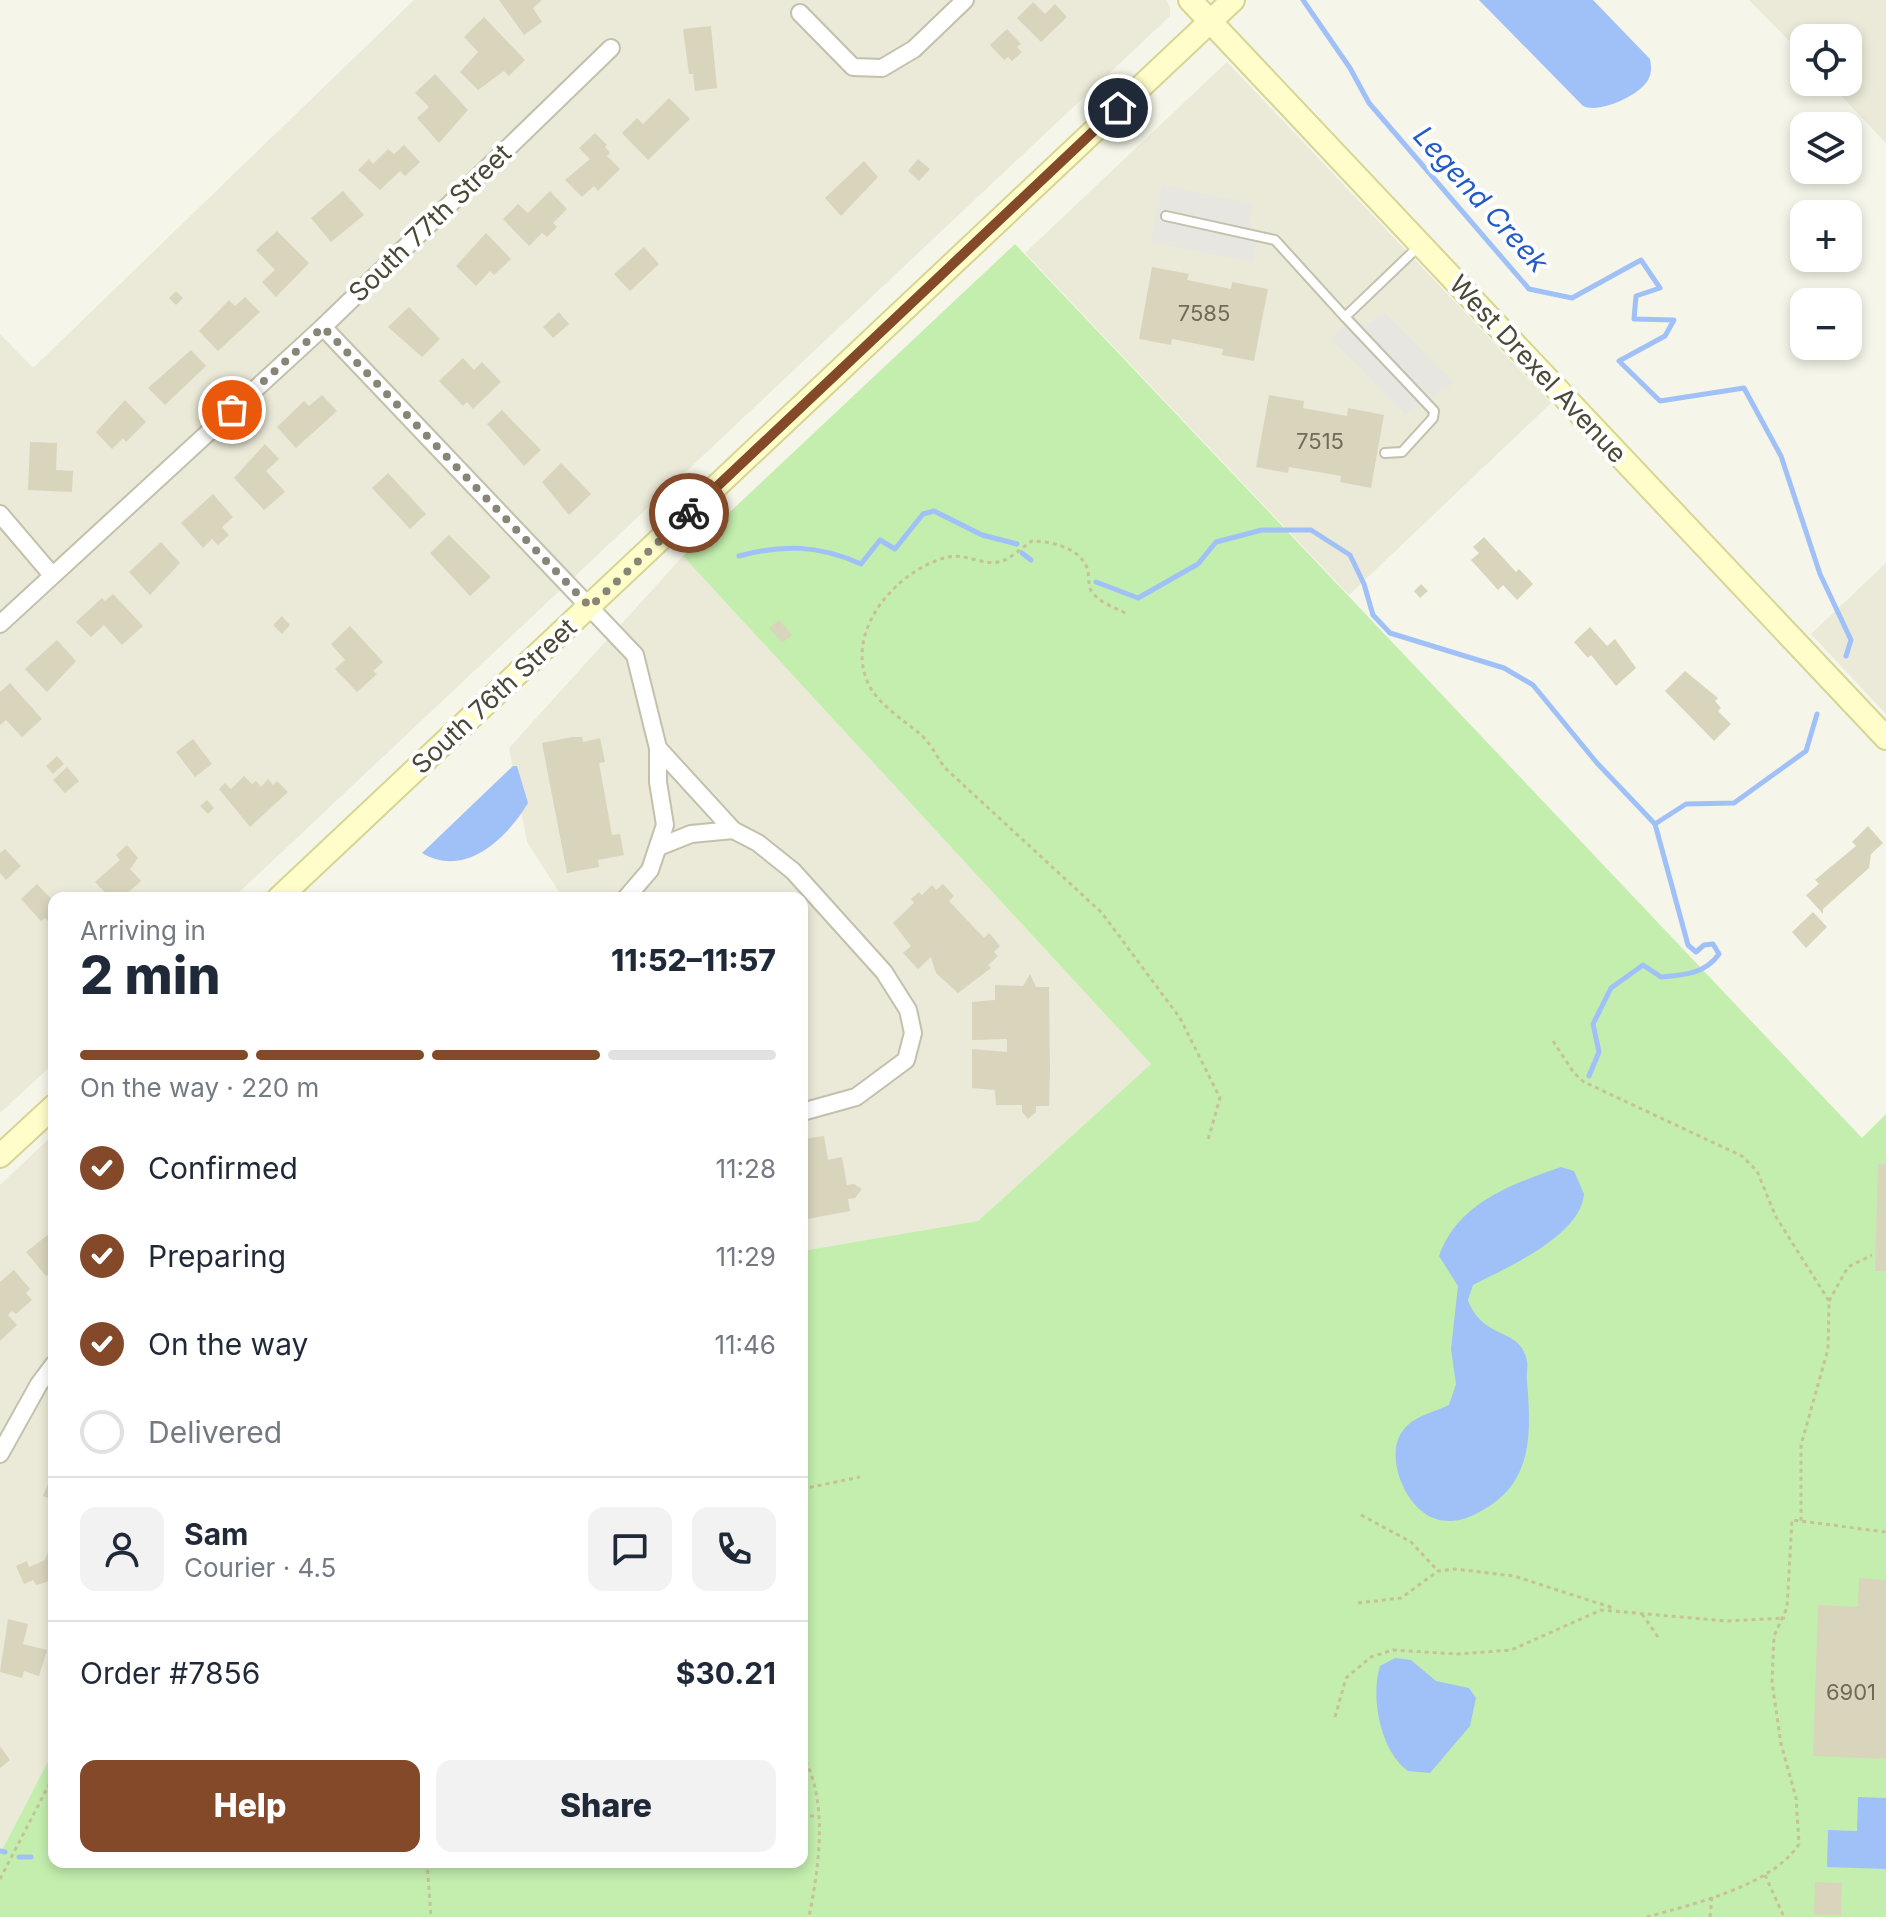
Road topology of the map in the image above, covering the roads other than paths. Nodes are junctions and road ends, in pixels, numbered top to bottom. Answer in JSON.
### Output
{"nodes":[{"id":1,"x":965,"y":0,"type":"edge"},
{"id":2,"x":1190,"y":0,"type":"edge"},
{"id":3,"x":1233,"y":0,"type":"edge"},
{"id":4,"x":800,"y":13,"type":"dead end"},
{"id":5,"x":1210,"y":21,"type":"junction"},
{"id":6,"x":611,"y":48,"type":"dead end"},
{"id":7,"x":1166,"y":216,"type":"dead end"},
{"id":8,"x":1421,"y":243,"type":"junction"},
{"id":9,"x":1345,"y":317,"type":"junction"},
{"id":10,"x":323,"y":327,"type":"junction"},
{"id":11,"x":1385,"y":453,"type":"dead end"},
{"id":12,"x":0,"y":514,"type":"edge"},
{"id":13,"x":52,"y":575,"type":"junction"},
{"id":14,"x":590,"y":607,"type":"junction"},
{"id":15,"x":0,"y":624,"type":"edge"},
{"id":16,"x":1886,"y":738,"type":"edge"},
{"id":17,"x":658,"y":748,"type":"junction"},
{"id":18,"x":733,"y":830,"type":"junction"},
{"id":19,"x":661,"y":846,"type":"junction"},
{"id":20,"x":285,"y":892,"type":"edge"},
{"id":21,"x":631,"y":892,"type":"edge"},
{"id":22,"x":808,"y":1110,"type":"edge"},
{"id":23,"x":48,"y":1112,"type":"edge"},
{"id":24,"x":0,"y":1156,"type":"edge"},
{"id":25,"x":48,"y":1372,"type":"edge"},
{"id":26,"x":0,"y":1454,"type":"edge"}],
"edges":[{"from":1,"to":4,"type":"street"},
{"from":2,"to":5,"type":"main road","name":"West Drexel Avenue"},
{"from":3,"to":5,"type":"main road","name":"South 76th Street"},
{"from":5,"to":8,"type":"main road","name":"West Drexel Avenue"},
{"from":5,"to":14,"type":"main road","name":"South 76th Street"},
{"from":6,"to":10,"type":"street","name":"South 77th Street"},
{"from":7,"to":9,"type":"lane"},
{"from":8,"to":9,"type":"lane"},
{"from":8,"to":16,"type":"main road","name":"West Drexel Avenue"},
{"from":9,"to":11,"type":"lane"},
{"from":10,"to":13,"type":"street","name":"South 77th Street"},
{"from":10,"to":14,"type":"street"},
{"from":12,"to":13,"type":"street"},
{"from":13,"to":15,"type":"street","name":"South 77th Street"},
{"from":14,"to":17,"type":"street"},
{"from":14,"to":20,"type":"main road","name":"South 76th Street"},
{"from":17,"to":18,"type":"street"},
{"from":17,"to":19,"type":"street"},
{"from":18,"to":19,"type":"street"},
{"from":18,"to":22,"type":"street"},
{"from":19,"to":21,"type":"street"},
{"from":23,"to":24,"type":"main road"},
{"from":25,"to":26,"type":"street"}]}
